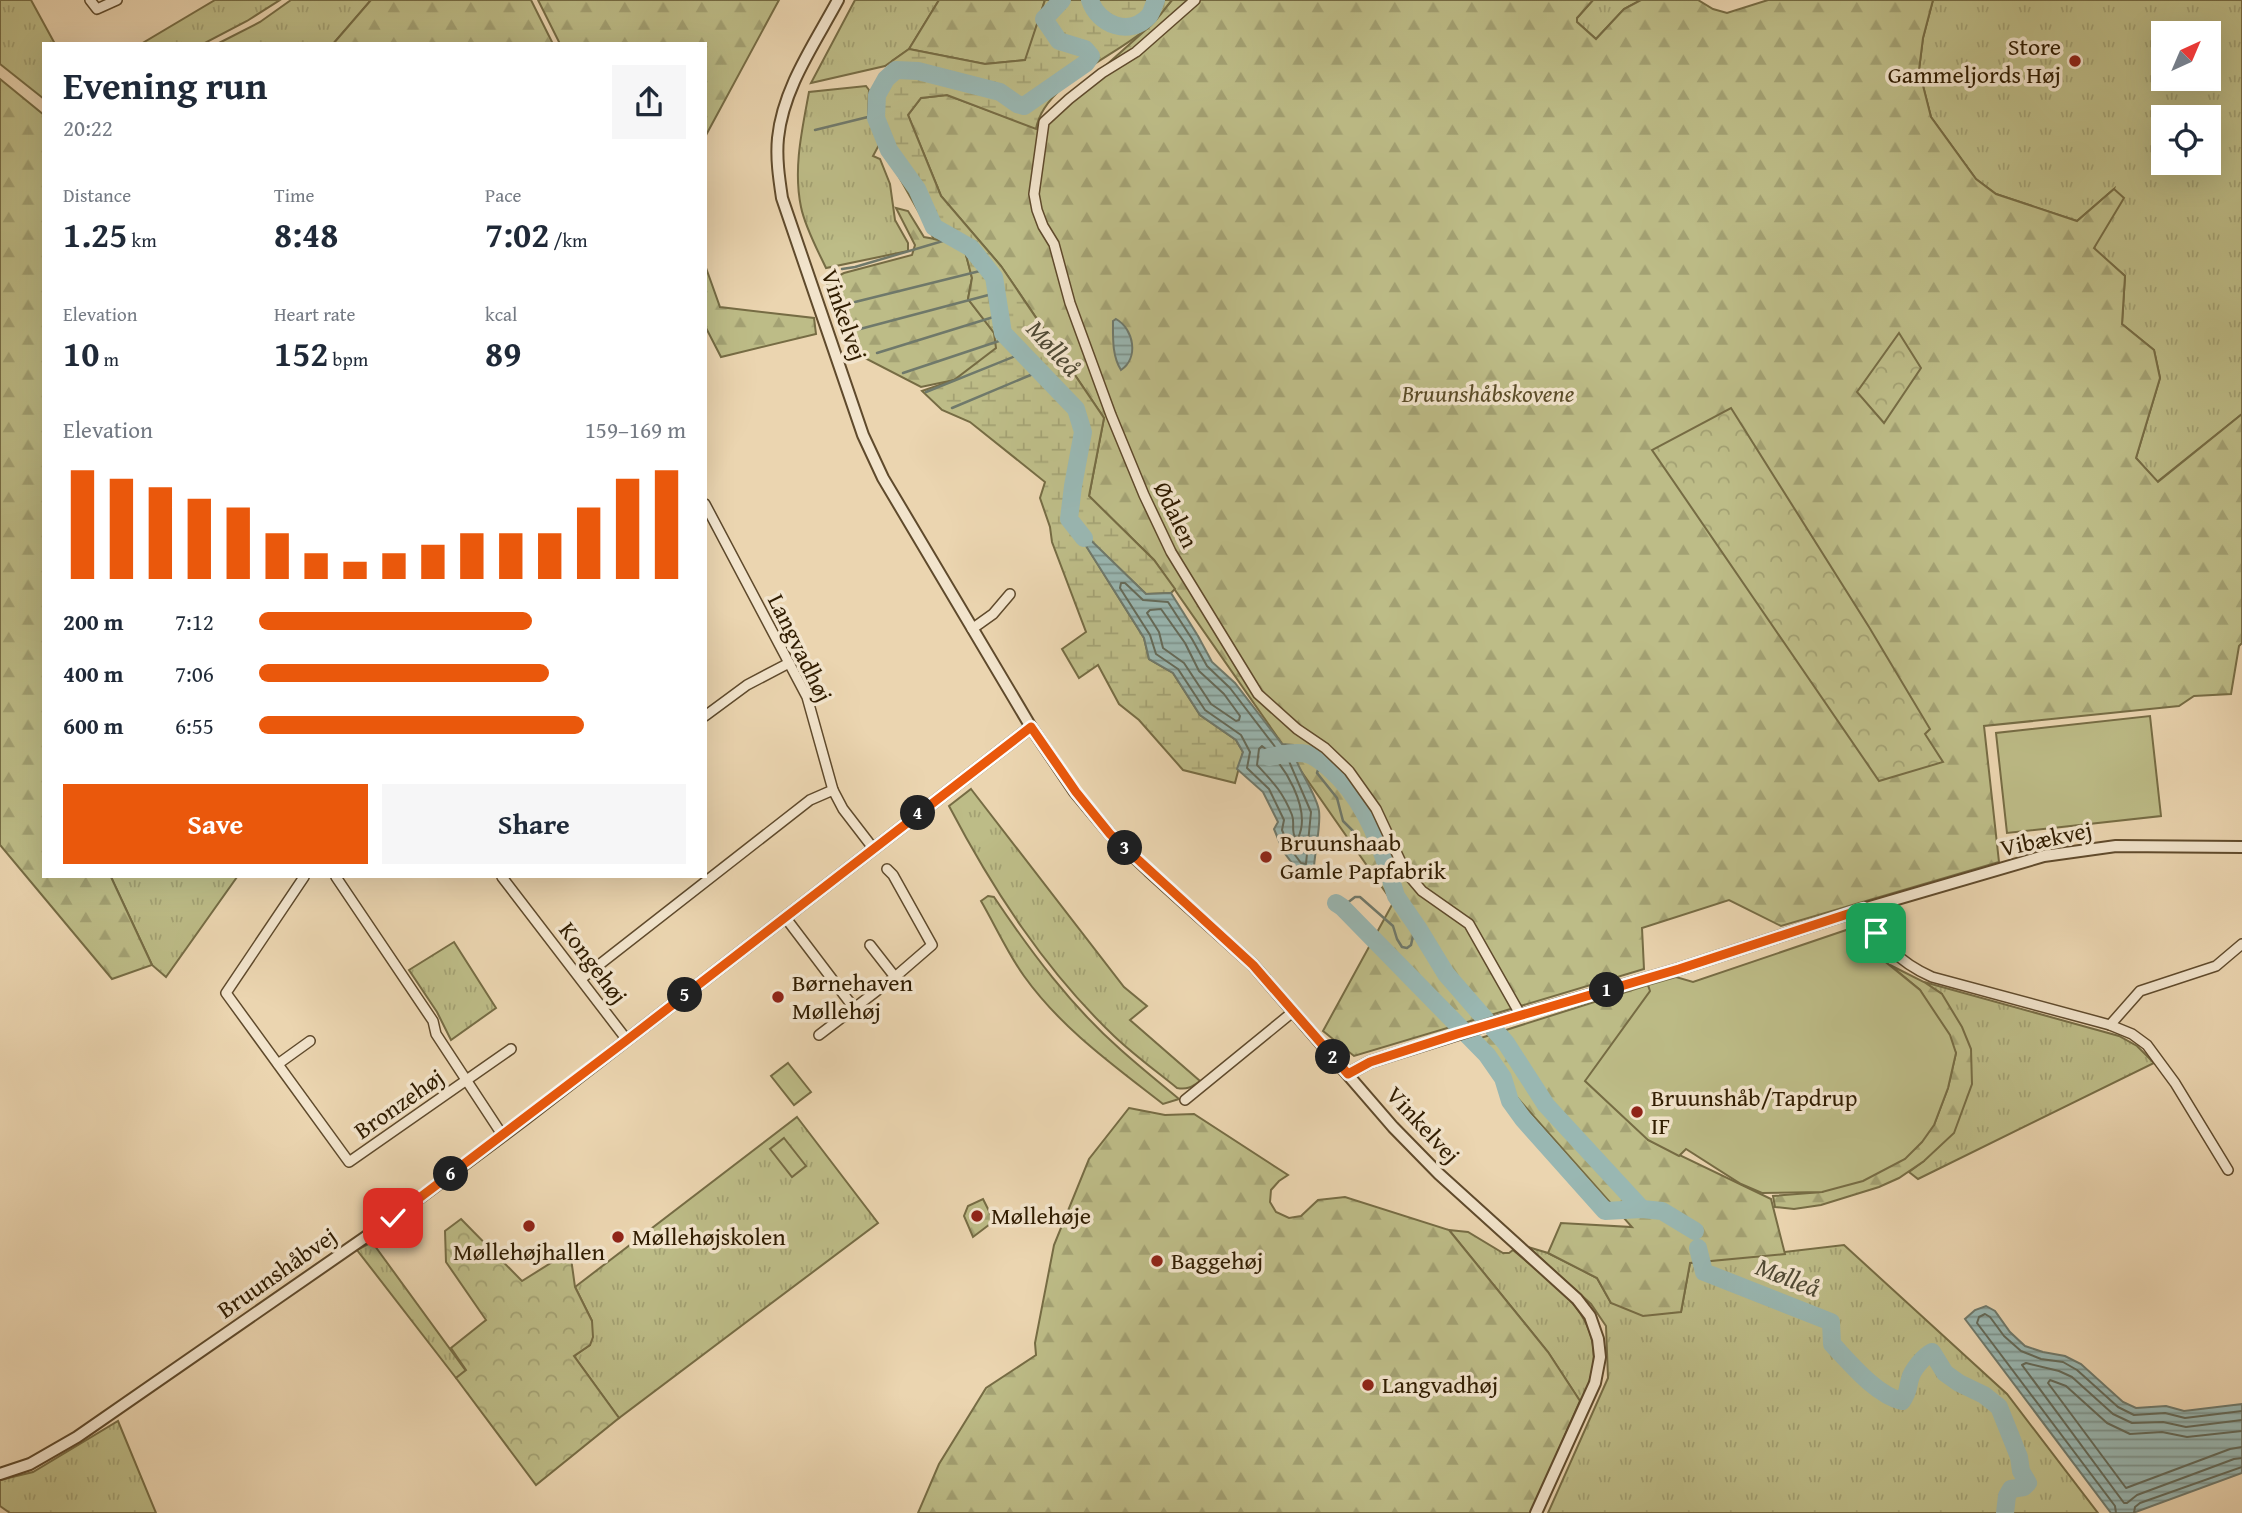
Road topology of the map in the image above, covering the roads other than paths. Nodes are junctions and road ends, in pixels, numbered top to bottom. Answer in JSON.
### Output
{"nodes":[{"id":1,"x":90,"y":0,"type":"edge"},
{"id":2,"x":117,"y":0,"type":"edge"},
{"id":3,"x":838,"y":0,"type":"edge"},
{"id":4,"x":1195,"y":0,"type":"edge"},
{"id":5,"x":707,"y":508,"type":"edge"},
{"id":6,"x":1010,"y":594,"type":"dead end"},
{"id":7,"x":972,"y":629,"type":"junction"},
{"id":8,"x":789,"y":663,"type":"junction"},
{"id":9,"x":707,"y":715,"type":"edge"},
{"id":10,"x":1031,"y":727,"type":"junction"},
{"id":11,"x":833,"y":790,"type":"junction"},
{"id":12,"x":2242,"y":847,"type":"edge"},
{"id":13,"x":873,"y":848,"type":"junction"},
{"id":14,"x":887,"y":869,"type":"dead end"},
{"id":15,"x":303,"y":878,"type":"edge"},
{"id":16,"x":337,"y":878,"type":"edge"},
{"id":17,"x":503,"y":878,"type":"edge"},
{"id":18,"x":1863,"y":909,"type":"junction"},
{"id":19,"x":785,"y":917,"type":"junction"},
{"id":20,"x":2242,"y":944,"type":"edge"},
{"id":21,"x":870,"y":945,"type":"dead end"},
{"id":22,"x":895,"y":976,"type":"junction"},
{"id":23,"x":581,"y":979,"type":"junction"},
{"id":24,"x":854,"y":1008,"type":"junction"},
{"id":25,"x":1294,"y":1011,"type":"junction"},
{"id":26,"x":1520,"y":1014,"type":"junction"},
{"id":27,"x":2110,"y":1025,"type":"junction"},
{"id":28,"x":819,"y":1035,"type":"dead end"},
{"id":29,"x":627,"y":1040,"type":"junction"},
{"id":30,"x":310,"y":1041,"type":"dead end"},
{"id":31,"x":511,"y":1049,"type":"dead end"},
{"id":32,"x":278,"y":1064,"type":"junction"},
{"id":33,"x":1348,"y":1074,"type":"junction"},
{"id":34,"x":466,"y":1080,"type":"junction"},
{"id":35,"x":1185,"y":1100,"type":"dead end"},
{"id":36,"x":503,"y":1136,"type":"junction"},
{"id":37,"x":2228,"y":1170,"type":"dead end"},
{"id":38,"x":0,"y":1474,"type":"edge"},
{"id":39,"x":1535,"y":1513,"type":"edge"}],
"edges":[{"from":1,"to":2,"type":"street"},
{"from":3,"to":7,"type":"street","name":"Vinkelvej"},
{"from":4,"to":26,"type":"street","name":"Ødalen"},
{"from":5,"to":8,"type":"street","name":"Langvadhøj"},
{"from":6,"to":7,"type":"street"},
{"from":7,"to":10,"type":"street","name":"Vinkelvej"},
{"from":8,"to":9,"type":"street"},
{"from":8,"to":11,"type":"street","name":"Langvadhøj"},
{"from":10,"to":13,"type":"street","name":"Bruunshåbvej"},
{"from":10,"to":25,"type":"street","name":"Vinkelvej"},
{"from":11,"to":13,"type":"street","name":"Langvadhøj"},
{"from":11,"to":23,"type":"street"},
{"from":12,"to":18,"type":"street","name":"Vibækvej"},
{"from":13,"to":19,"type":"street","name":"Bruunshåbvej"},
{"from":14,"to":22,"type":"street"},
{"from":15,"to":32,"type":"street","name":"Bronzehøj"},
{"from":16,"to":34,"type":"street","name":"Bronzehøj"},
{"from":17,"to":23,"type":"street","name":"Kongehøj"},
{"from":18,"to":26,"type":"street","name":"Vibækvej"},
{"from":18,"to":27,"type":"street"},
{"from":19,"to":24,"type":"street"},
{"from":19,"to":29,"type":"street","name":"Bruunshåbvej"},
{"from":20,"to":27,"type":"street"},
{"from":21,"to":22,"type":"street"},
{"from":22,"to":24,"type":"street"},
{"from":23,"to":29,"type":"street","name":"Kongehøj"},
{"from":24,"to":28,"type":"street"},
{"from":25,"to":33,"type":"street","name":"Vinkelvej"},
{"from":25,"to":35,"type":"street"},
{"from":26,"to":33,"type":"street","name":"Vibækvej"},
{"from":27,"to":37,"type":"street"},
{"from":29,"to":36,"type":"street","name":"Bruunshåbvej"},
{"from":30,"to":32,"type":"street"},
{"from":31,"to":34,"type":"street","name":"Bronzehøj"},
{"from":32,"to":34,"type":"street","name":"Bronzehøj"},
{"from":33,"to":39,"type":"street","name":"Vinkelvej"},
{"from":34,"to":36,"type":"street","name":"Bronzehøj"},
{"from":36,"to":38,"type":"street","name":"Bruunshåbvej"}]}
